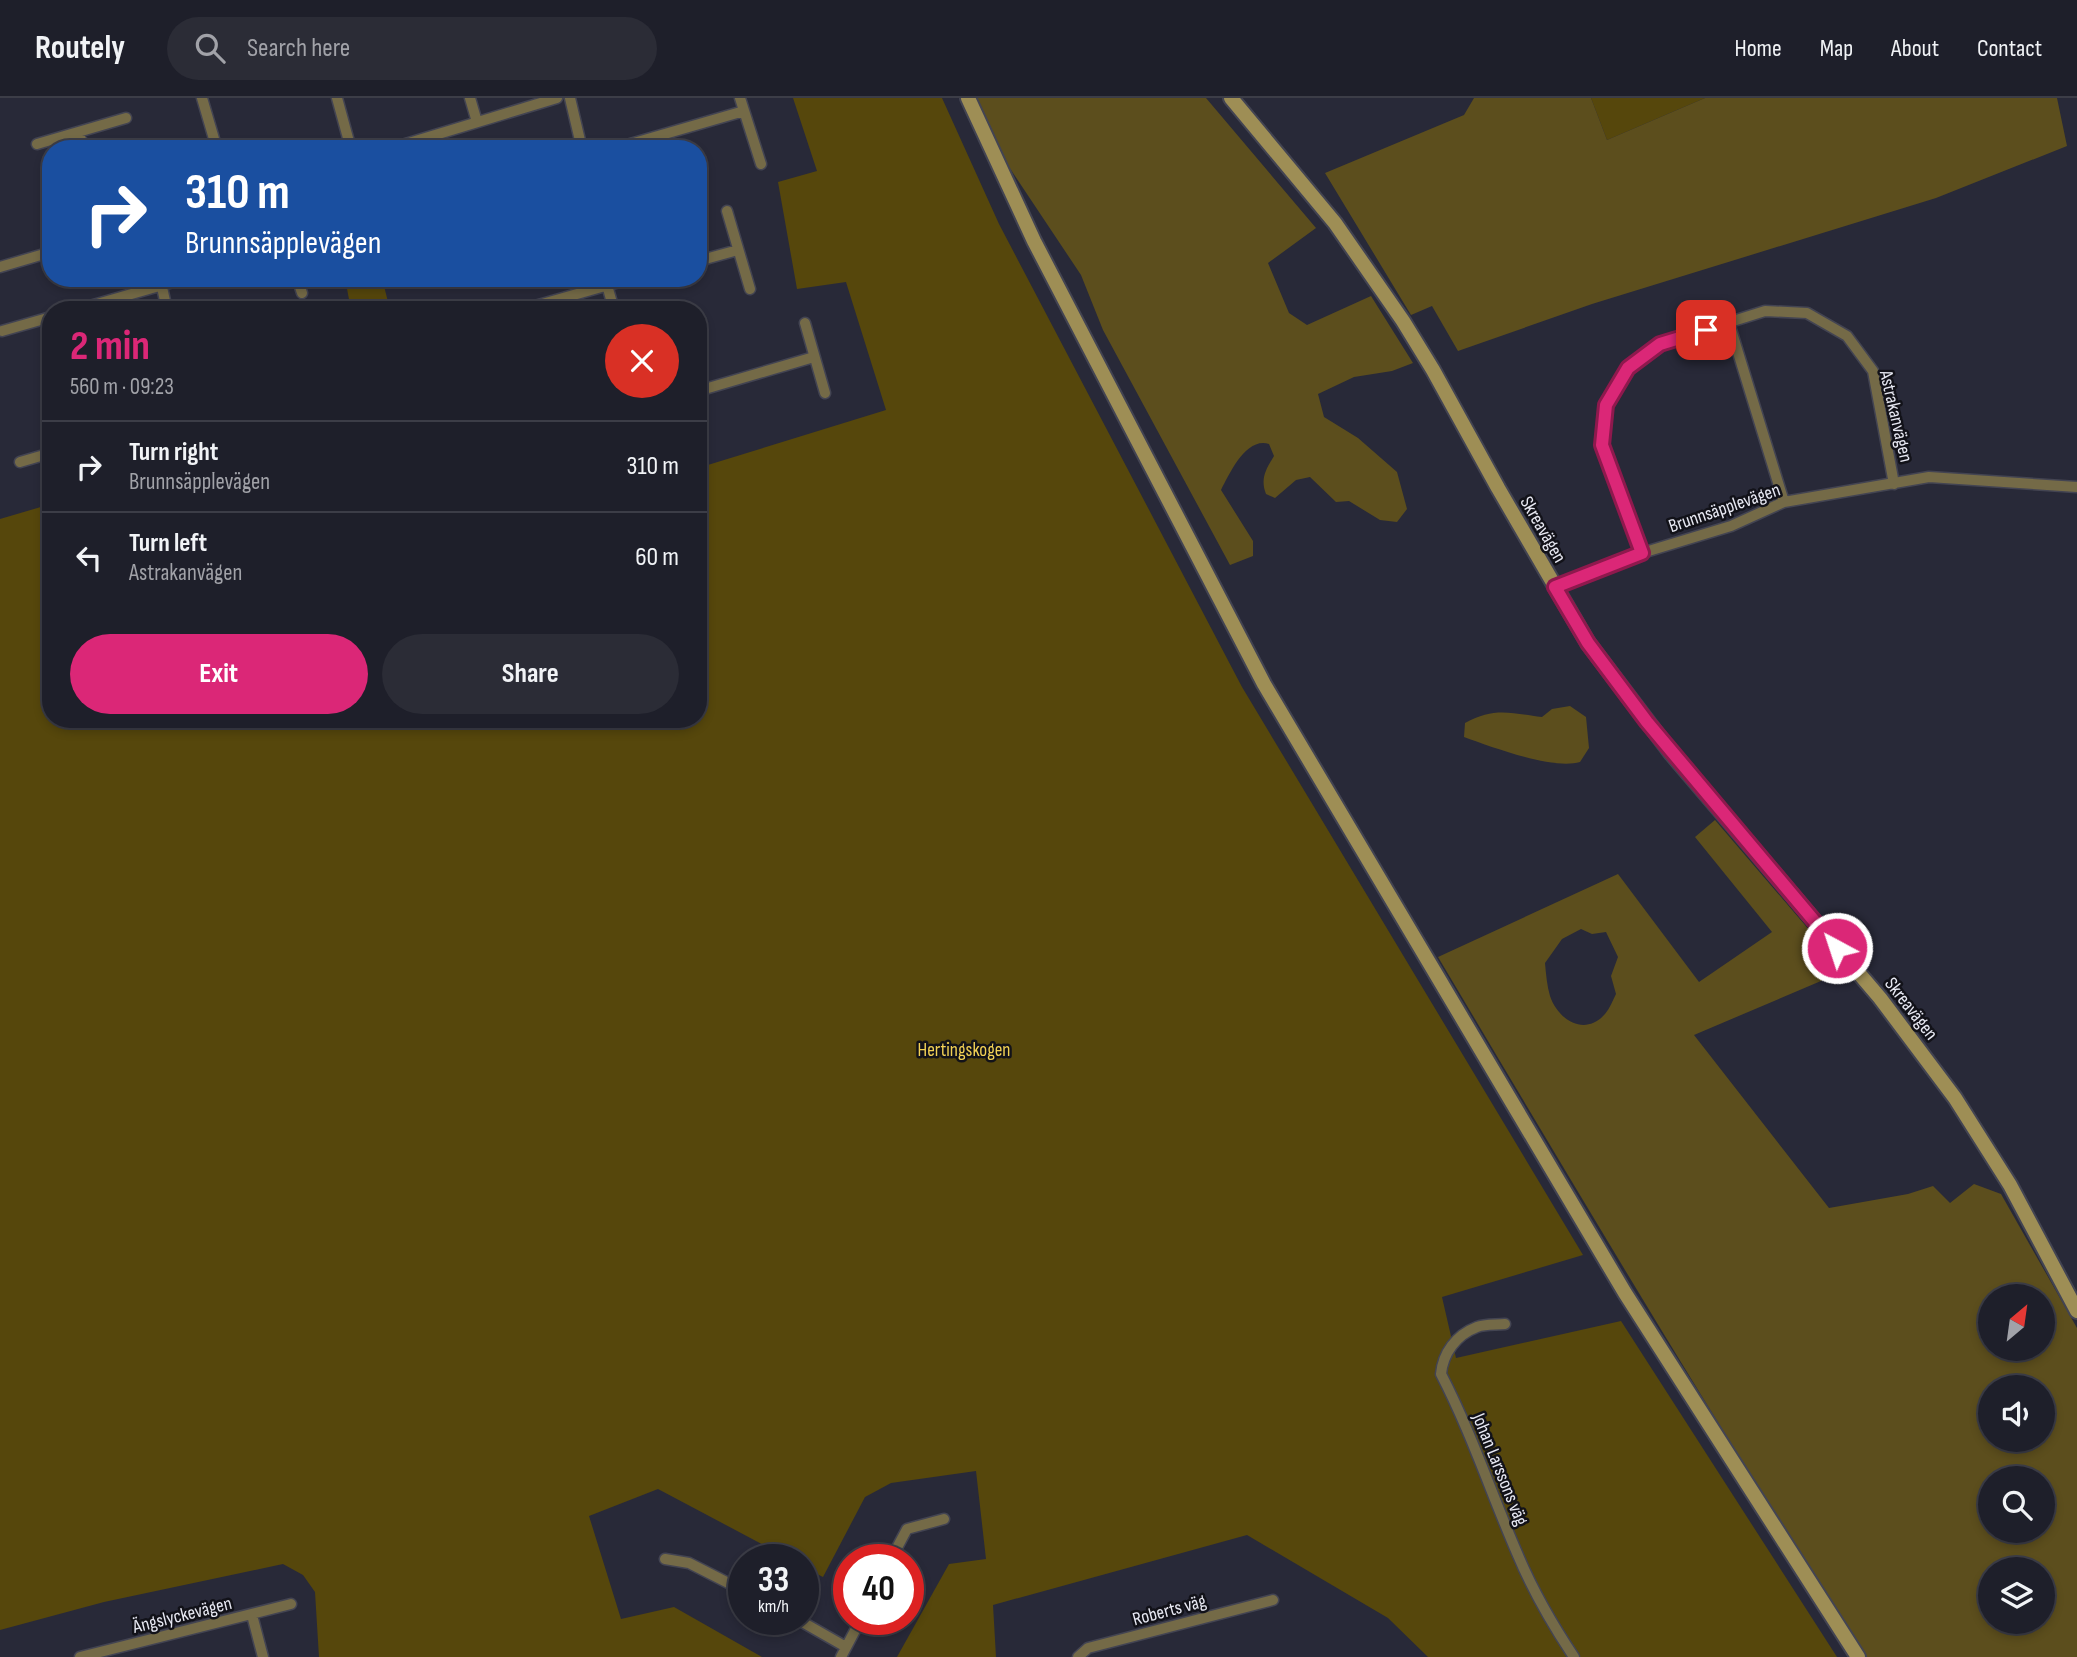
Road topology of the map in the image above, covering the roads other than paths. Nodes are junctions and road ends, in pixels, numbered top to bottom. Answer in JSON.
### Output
{"nodes":[{"id":1,"x":202,"y":98,"type":"edge"},
{"id":2,"x":337,"y":98,"type":"edge"},
{"id":3,"x":470,"y":98,"type":"edge"},
{"id":4,"x":557,"y":98,"type":"edge"},
{"id":5,"x":570,"y":98,"type":"edge"},
{"id":6,"x":740,"y":98,"type":"edge"},
{"id":7,"x":968,"y":98,"type":"edge"},
{"id":8,"x":1231,"y":98,"type":"edge"},
{"id":9,"x":744,"y":111,"type":"junction"},
{"id":10,"x":126,"y":118,"type":"dead end"},
{"id":11,"x":477,"y":122,"type":"junction"},
{"id":12,"x":79,"y":133,"type":"junction"},
{"id":13,"x":52,"y":140,"type":"edge"},
{"id":14,"x":81,"y":140,"type":"edge"},
{"id":15,"x":215,"y":140,"type":"edge"},
{"id":16,"x":349,"y":140,"type":"edge"},
{"id":17,"x":418,"y":140,"type":"edge"},
{"id":18,"x":580,"y":140,"type":"edge"},
{"id":19,"x":644,"y":140,"type":"edge"},
{"id":20,"x":42,"y":143,"type":"edge"},
{"id":21,"x":37,"y":144,"type":"dead end"},
{"id":22,"x":761,"y":164,"type":"dead end"},
{"id":23,"x":727,"y":211,"type":"dead end"},
{"id":24,"x":738,"y":250,"type":"junction"},
{"id":25,"x":42,"y":255,"type":"edge"},
{"id":26,"x":707,"y":259,"type":"edge"},
{"id":27,"x":0,"y":267,"type":"edge"},
{"id":28,"x":145,"y":287,"type":"edge"},
{"id":29,"x":300,"y":287,"type":"edge"},
{"id":30,"x":591,"y":287,"type":"edge"},
{"id":31,"x":750,"y":289,"type":"dead end"},
{"id":32,"x":302,"y":293,"type":"dead end"},
{"id":33,"x":103,"y":301,"type":"edge"},
{"id":34,"x":548,"y":301,"type":"edge"},
{"id":35,"x":42,"y":320,"type":"edge"},
{"id":36,"x":805,"y":323,"type":"dead end"},
{"id":37,"x":1729,"y":323,"type":"junction"},
{"id":38,"x":2,"y":331,"type":"edge"},
{"id":39,"x":814,"y":356,"type":"junction"},
{"id":40,"x":707,"y":388,"type":"edge"},
{"id":41,"x":825,"y":393,"type":"dead end"},
{"id":42,"x":42,"y":456,"type":"edge"},
{"id":43,"x":20,"y":462,"type":"dead end"},
{"id":44,"x":1894,"y":484,"type":"junction"},
{"id":45,"x":2077,"y":487,"type":"edge"},
{"id":46,"x":1784,"y":502,"type":"junction"},
{"id":47,"x":1642,"y":553,"type":"junction"},
{"id":48,"x":1555,"y":587,"type":"junction"},
{"id":49,"x":2077,"y":1311,"type":"edge"},
{"id":50,"x":1505,"y":1324,"type":"dead end"},
{"id":51,"x":944,"y":1519,"type":"dead end"},
{"id":52,"x":899,"y":1544,"type":"edge"},
{"id":53,"x":665,"y":1559,"type":"dead end"},
{"id":54,"x":728,"y":1583,"type":"edge"},
{"id":55,"x":1273,"y":1600,"type":"dead end"},
{"id":56,"x":291,"y":1604,"type":"dead end"},
{"id":57,"x":252,"y":1615,"type":"junction"},
{"id":58,"x":819,"y":1634,"type":"edge"},
{"id":59,"x":853,"y":1635,"type":"edge"},
{"id":60,"x":844,"y":1652,"type":"edge"},
{"id":61,"x":80,"y":1657,"type":"edge"},
{"id":62,"x":262,"y":1657,"type":"edge"},
{"id":63,"x":1078,"y":1657,"type":"edge"},
{"id":64,"x":1574,"y":1657,"type":"edge"},
{"id":65,"x":1858,"y":1657,"type":"edge"}],
"edges":[{"from":1,"to":15,"type":"street"},
{"from":2,"to":16,"type":"street"},
{"from":3,"to":11,"type":"street"},
{"from":4,"to":11,"type":"street"},
{"from":5,"to":18,"type":"street"},
{"from":6,"to":9,"type":"street"},
{"from":7,"to":65,"type":"main road"},
{"from":8,"to":48,"type":"main road","name":"Skreavägen"},
{"from":9,"to":19,"type":"street"},
{"from":9,"to":22,"type":"street"},
{"from":10,"to":12,"type":"street"},
{"from":11,"to":17,"type":"street"},
{"from":12,"to":13,"type":"street"},
{"from":12,"to":14,"type":"street"},
{"from":20,"to":21,"type":"street"},
{"from":23,"to":24,"type":"street"},
{"from":24,"to":26,"type":"street"},
{"from":24,"to":31,"type":"street"},
{"from":25,"to":27,"type":"street"},
{"from":28,"to":33,"type":"street"},
{"from":29,"to":32,"type":"street"},
{"from":30,"to":34,"type":"street"},
{"from":35,"to":38,"type":"street"},
{"from":36,"to":39,"type":"street"},
{"from":37,"to":44,"type":"street","name":"Astrakanvägen"},
{"from":37,"to":46,"type":"street"},
{"from":37,"to":47,"type":"street","name":"Astrakanvägen"},
{"from":39,"to":40,"type":"street"},
{"from":39,"to":41,"type":"street"},
{"from":42,"to":43,"type":"street"},
{"from":44,"to":45,"type":"street","name":"Brunnsäpplevägen"},
{"from":44,"to":46,"type":"street","name":"Brunnsäpplevägen"},
{"from":46,"to":47,"type":"street","name":"Brunnsäpplevägen"},
{"from":47,"to":48,"type":"street","name":"Brunnsäpplevägen"},
{"from":48,"to":49,"type":"main road","name":"Skreavägen"},
{"from":50,"to":64,"type":"street","name":"Johan Larssons väg"},
{"from":51,"to":52,"type":"street"},
{"from":53,"to":54,"type":"street"},
{"from":55,"to":63,"type":"street","name":"Roberts väg"},
{"from":56,"to":57,"type":"street","name":"Ängslyckevägen"},
{"from":57,"to":61,"type":"street","name":"Ängslyckevägen"},
{"from":57,"to":62,"type":"street"},
{"from":58,"to":60,"type":"street"},
{"from":59,"to":60,"type":"street"}]}
